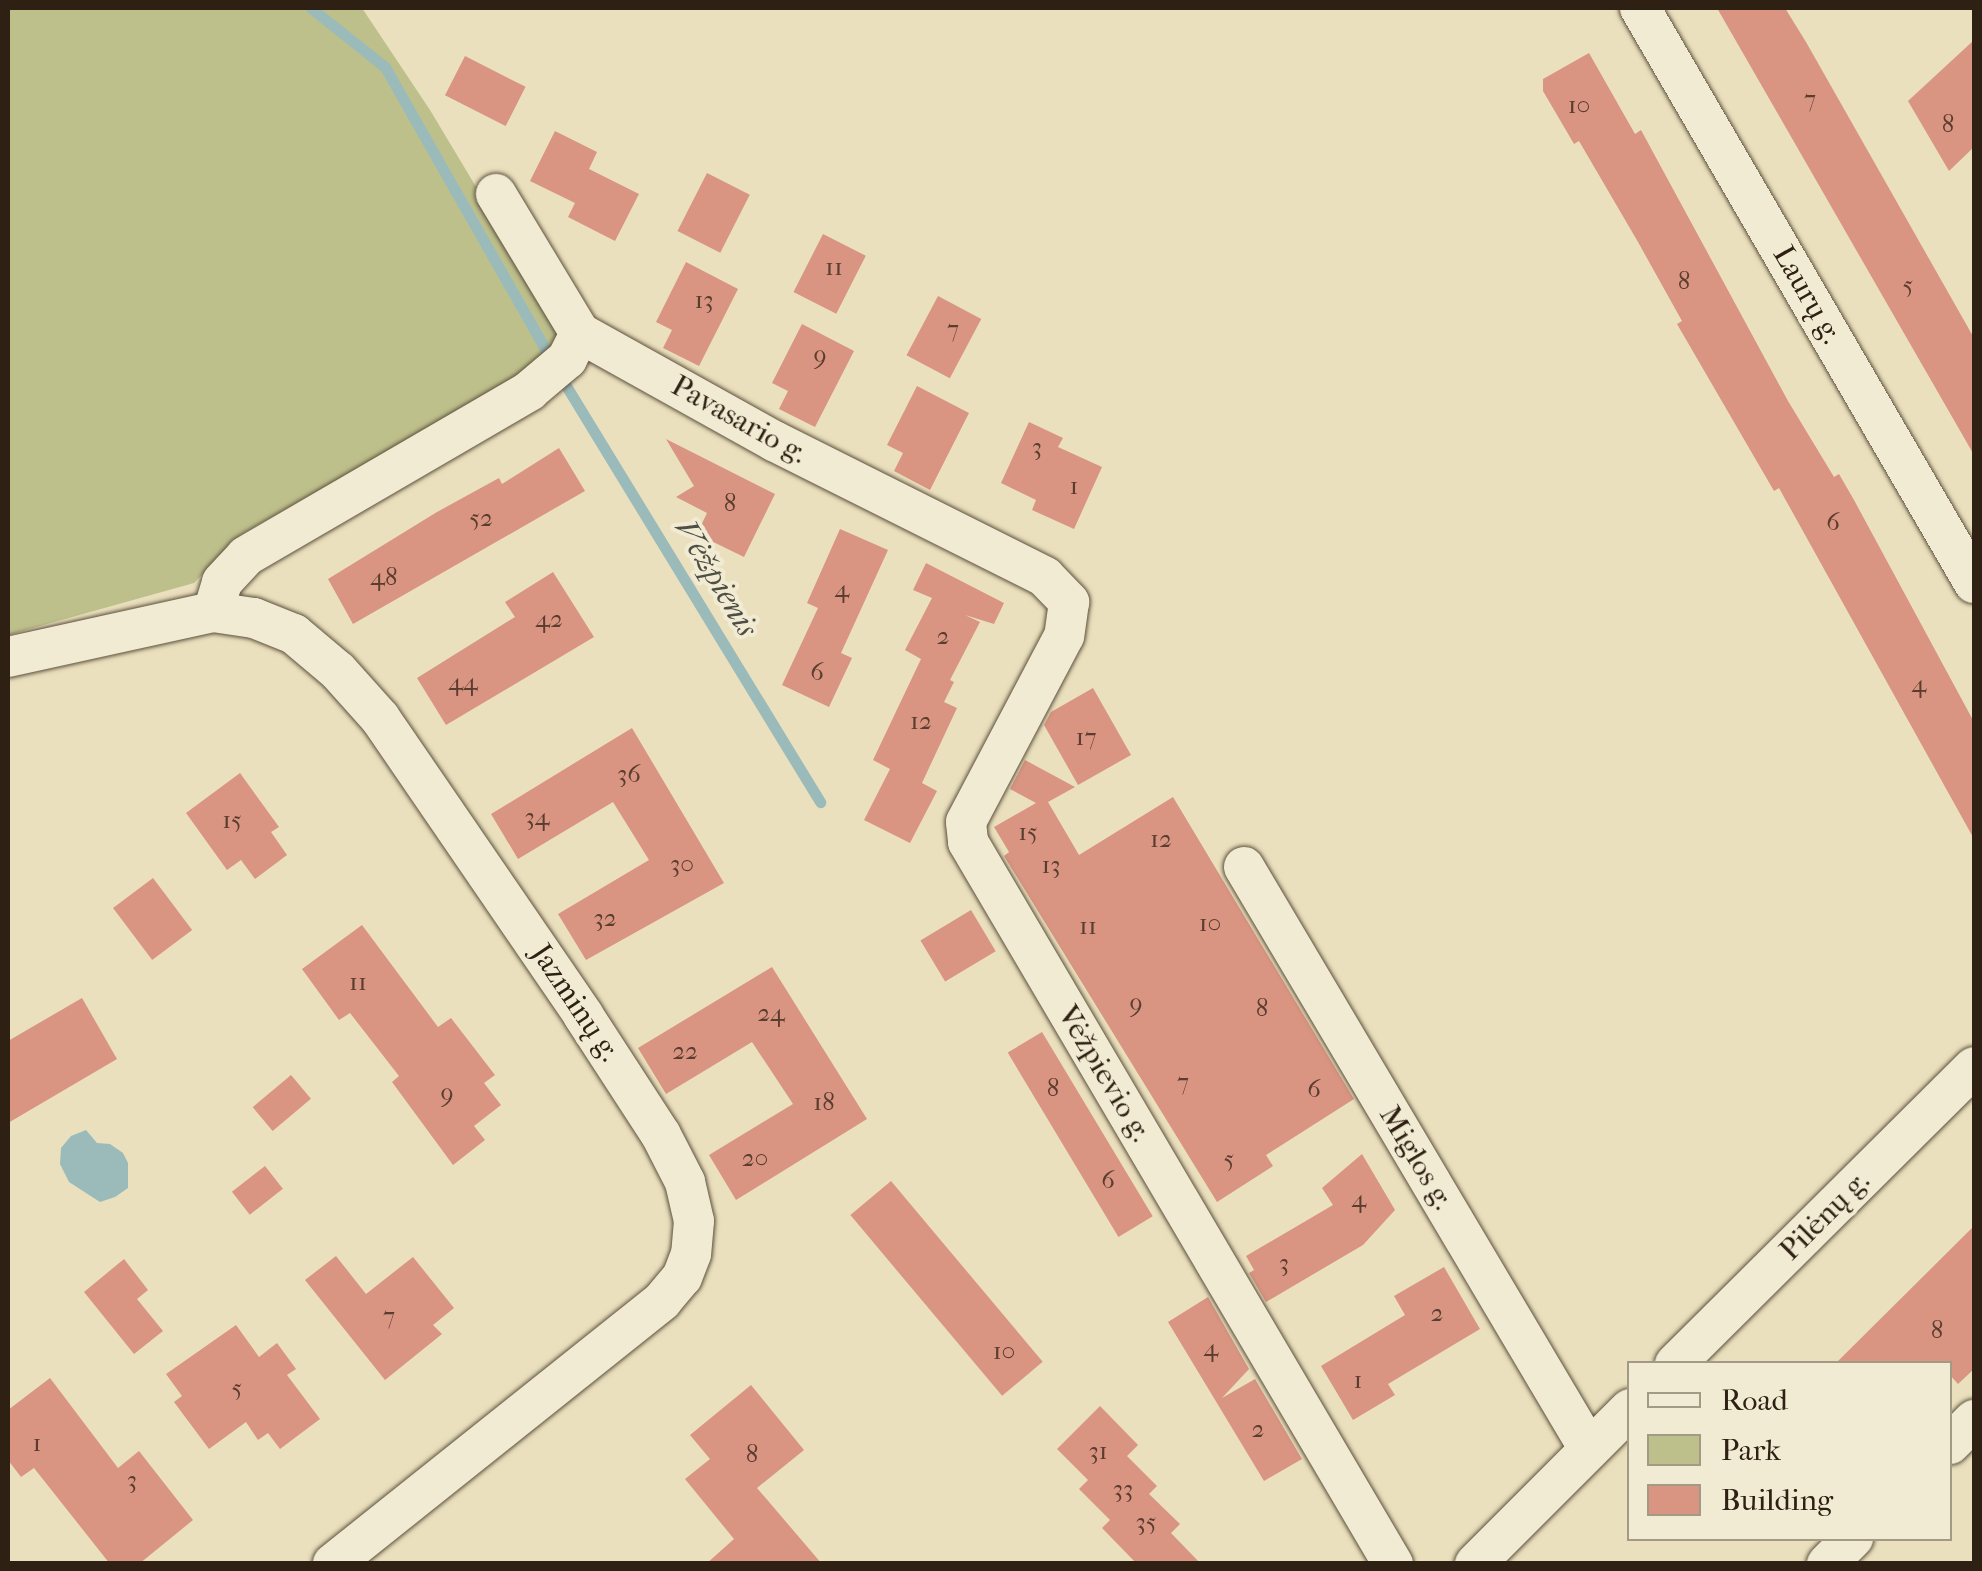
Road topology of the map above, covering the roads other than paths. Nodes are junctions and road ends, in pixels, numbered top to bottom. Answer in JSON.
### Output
{"nodes":[{"id":1,"x":1640,"y":8,"type":"edge"},
{"id":2,"x":496,"y":194,"type":"dead end"},
{"id":3,"x":580,"y":333,"type":"junction"},
{"id":4,"x":1045,"y":577,"type":"joint"},
{"id":5,"x":1974,"y":583,"type":"edge"},
{"id":6,"x":213,"y":612,"type":"junction"},
{"id":7,"x":8,"y":657,"type":"edge"},
{"id":8,"x":1244,"y":867,"type":"dead end"},
{"id":9,"x":1974,"y":1067,"type":"edge"},
{"id":10,"x":1678,"y":1361,"type":"edge"},
{"id":11,"x":1627,"y":1412,"type":"edge"},
{"id":12,"x":1974,"y":1420,"type":"edge"},
{"id":13,"x":1952,"y":1442,"type":"edge"},
{"id":14,"x":1589,"y":1449,"type":"junction"},
{"id":15,"x":1850,"y":1541,"type":"edge"},
{"id":16,"x":333,"y":1564,"type":"edge"},
{"id":17,"x":1394,"y":1564,"type":"edge"},
{"id":18,"x":1475,"y":1564,"type":"edge"},
{"id":19,"x":1827,"y":1564,"type":"edge"}],
"edges":[{"from":1,"to":5,"type":"street","name":"Laurų g."},
{"from":2,"to":3,"type":"street","name":"Pavasario g."},
{"from":3,"to":4,"type":"street","name":"Pavasario g."},
{"from":3,"to":6,"type":"street"},
{"from":4,"to":17,"type":"street","name":"Vėžpievio g."},
{"from":6,"to":7,"type":"street","name":"Jazminų g."},
{"from":6,"to":16,"type":"street","name":"Jazminų g."},
{"from":8,"to":14,"type":"street","name":"Miglos g."},
{"from":9,"to":10,"type":"street","name":"Pilėnų g."},
{"from":11,"to":14,"type":"street"},
{"from":12,"to":13,"type":"street"},
{"from":14,"to":18,"type":"street"},
{"from":15,"to":19,"type":"street"}]}
